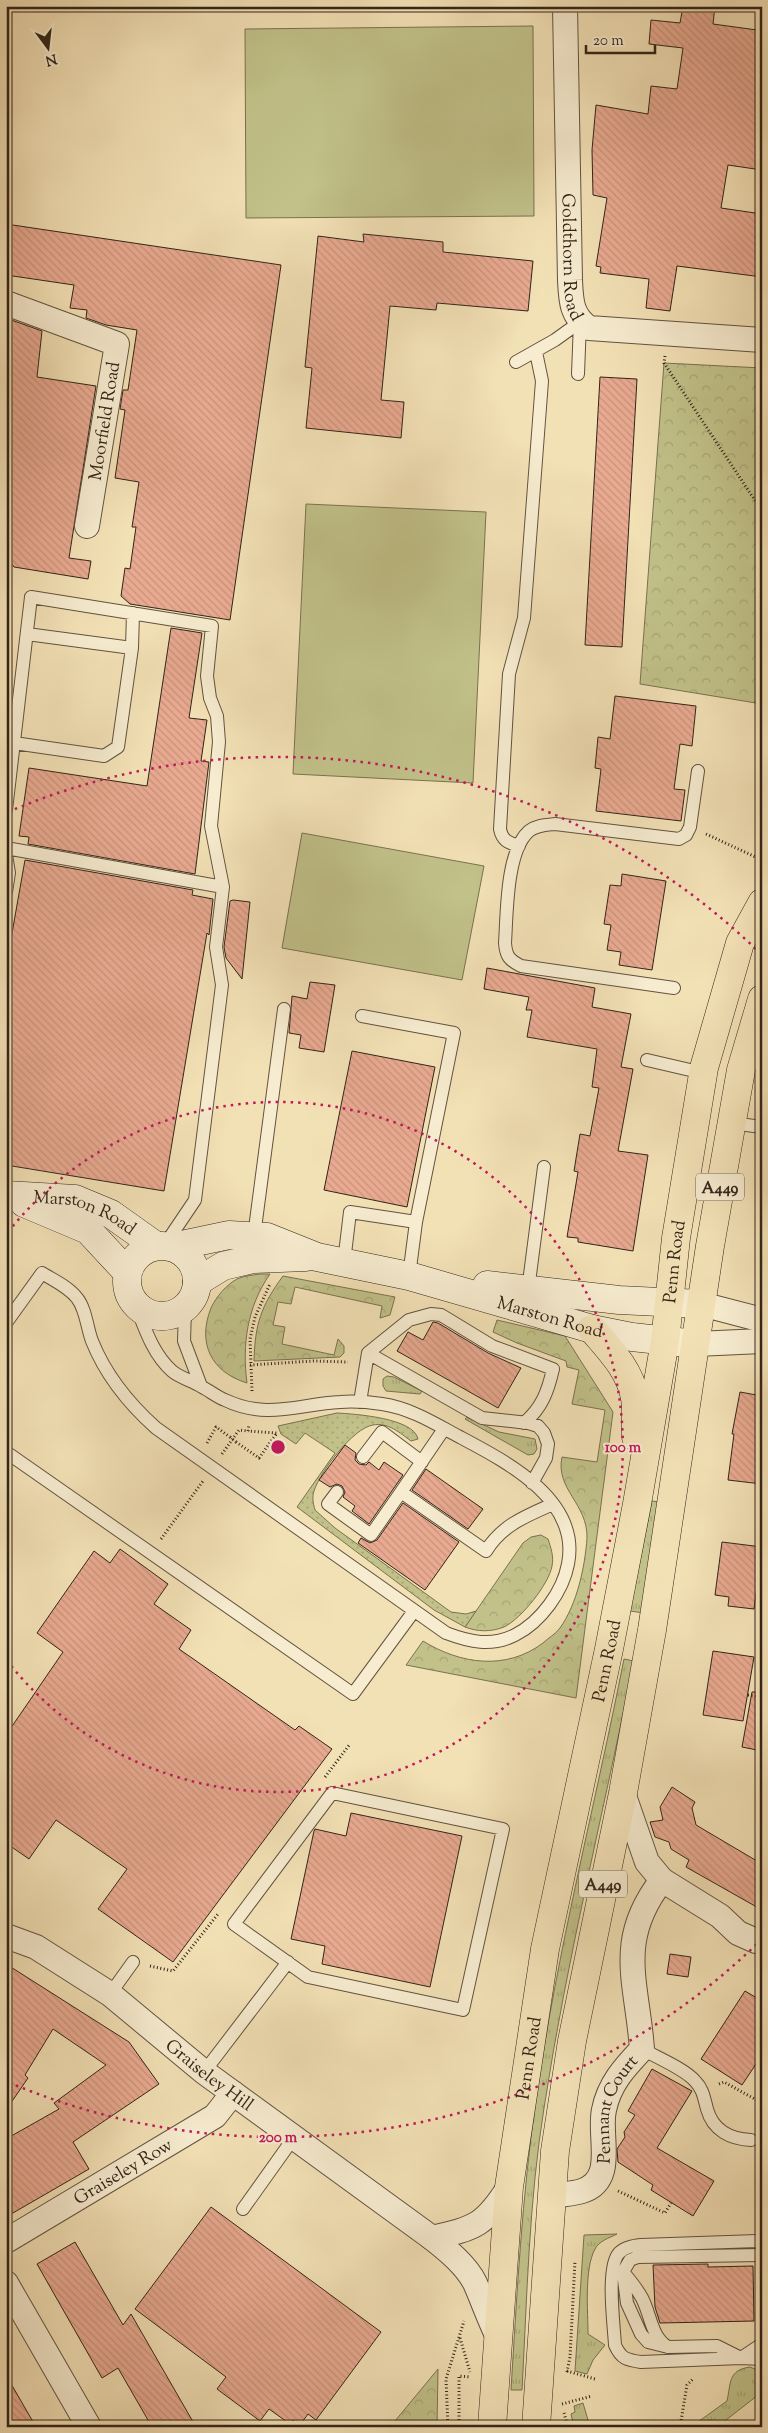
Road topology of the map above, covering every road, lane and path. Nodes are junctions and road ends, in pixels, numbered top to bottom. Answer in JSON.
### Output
{"nodes":[{"id":1,"x":565,"y":6,"type":"edge"},
{"id":2,"x":6,"y":303,"type":"edge"},
{"id":3,"x":580,"y":322,"type":"junction"},
{"id":4,"x":762,"y":340,"type":"edge"},
{"id":5,"x":665,"y":350,"type":"dead end"},
{"id":6,"x":536,"y":352,"type":"junction"},
{"id":7,"x":516,"y":362,"type":"dead end"},
{"id":8,"x":578,"y":374,"type":"dead end"},
{"id":9,"x":762,"y":511,"type":"edge"},
{"id":10,"x":87,"y":526,"type":"dead end"},
{"id":11,"x":133,"y":613,"type":"junction"},
{"id":12,"x":27,"y":634,"type":"junction"},
{"id":13,"x":132,"y":648,"type":"junction"},
{"id":14,"x":14,"y":743,"type":"junction"},
{"id":15,"x":698,"y":771,"type":"dead end"},
{"id":16,"x":7,"y":803,"type":"edge"},
{"id":17,"x":6,"y":810,"type":"edge"},
{"id":18,"x":690,"y":827,"type":"junction"},
{"id":19,"x":519,"y":846,"type":"junction"},
{"id":20,"x":6,"y":848,"type":"edge"},
{"id":21,"x":6,"y":855,"type":"edge"},
{"id":22,"x":762,"y":860,"type":"edge"},
{"id":23,"x":223,"y":887,"type":"junction"},
{"id":24,"x":6,"y":892,"type":"edge"},
{"id":25,"x":762,"y":903,"type":"edge"},
{"id":26,"x":674,"y":988,"type":"dead end"},
{"id":27,"x":762,"y":999,"type":"edge"},
{"id":28,"x":284,"y":1008,"type":"dead end"},
{"id":29,"x":362,"y":1016,"type":"dead end"},
{"id":30,"x":647,"y":1060,"type":"dead end"},
{"id":31,"x":703,"y":1073,"type":"junction"},
{"id":32,"x":731,"y":1123,"type":"junction"},
{"id":33,"x":762,"y":1127,"type":"edge"},
{"id":34,"x":544,"y":1168,"type":"dead end"},
{"id":35,"x":6,"y":1195,"type":"edge"},
{"id":36,"x":416,"y":1222,"type":"junction"},
{"id":37,"x":254,"y":1236,"type":"junction"},
{"id":38,"x":164,"y":1246,"type":"junction"},
{"id":39,"x":317,"y":1257,"type":"junction"},
{"id":40,"x":344,"y":1262,"type":"junction"},
{"id":41,"x":127,"y":1272,"type":"junction"},
{"id":42,"x":409,"y":1276,"type":"junction"},
{"id":43,"x":272,"y":1280,"type":"dead end"},
{"id":44,"x":197,"y":1282,"type":"junction"},
{"id":45,"x":528,"y":1290,"type":"junction"},
{"id":46,"x":670,"y":1302,"type":"junction"},
{"id":47,"x":701,"y":1304,"type":"junction"},
{"id":48,"x":136,"y":1306,"type":"junction"},
{"id":49,"x":184,"y":1309,"type":"junction"},
{"id":50,"x":762,"y":1320,"type":"edge"},
{"id":51,"x":6,"y":1323,"type":"edge"},
{"id":52,"x":592,"y":1329,"type":"junction"},
{"id":53,"x":665,"y":1340,"type":"junction"},
{"id":54,"x":762,"y":1341,"type":"edge"},
{"id":55,"x":696,"y":1344,"type":"junction"},
{"id":56,"x":367,"y":1358,"type":"junction"},
{"id":57,"x":250,"y":1364,"type":"junction"},
{"id":58,"x":201,"y":1386,"type":"junction"},
{"id":59,"x":360,"y":1402,"type":"junction"},
{"id":60,"x":251,"y":1407,"type":"junction"},
{"id":61,"x":524,"y":1422,"type":"junction"},
{"id":62,"x":444,"y":1429,"type":"junction"},
{"id":63,"x":248,"y":1431,"type":"junction"},
{"id":64,"x":212,"y":1446,"type":"dead end"},
{"id":65,"x":217,"y":1450,"type":"dead end"},
{"id":66,"x":6,"y":1452,"type":"edge"},
{"id":67,"x":223,"y":1454,"type":"junction"},
{"id":68,"x":363,"y":1457,"type":"dead end"},
{"id":69,"x":422,"y":1462,"type":"junction"},
{"id":70,"x":213,"y":1467,"type":"junction"},
{"id":71,"x":532,"y":1482,"type":"junction"},
{"id":72,"x":337,"y":1492,"type":"dead end"},
{"id":73,"x":401,"y":1492,"type":"junction"},
{"id":74,"x":553,"y":1504,"type":"junction"},
{"id":75,"x":637,"y":1504,"type":"junction"},
{"id":76,"x":151,"y":1553,"type":"junction"},
{"id":77,"x":414,"y":1610,"type":"junction"},
{"id":78,"x":748,"y":1695,"type":"dead end"},
{"id":79,"x":762,"y":1697,"type":"edge"},
{"id":80,"x":350,"y":1744,"type":"dead end"},
{"id":81,"x":320,"y":1783,"type":"dead end"},
{"id":82,"x":623,"y":1793,"type":"junction"},
{"id":83,"x":662,"y":1880,"type":"junction"},
{"id":84,"x":222,"y":1908,"type":"dead end"},
{"id":85,"x":6,"y":1936,"type":"edge"},
{"id":86,"x":762,"y":1941,"type":"edge"},
{"id":87,"x":133,"y":1962,"type":"joint"},
{"id":88,"x":288,"y":1962,"type":"junction"},
{"id":89,"x":110,"y":1994,"type":"junction"},
{"id":90,"x":642,"y":2049,"type":"junction"},
{"id":91,"x":762,"y":2068,"type":"edge"},
{"id":92,"x":204,"y":2072,"type":"junction"},
{"id":93,"x":762,"y":2084,"type":"edge"},
{"id":94,"x":703,"y":2092,"type":"junction"},
{"id":95,"x":233,"y":2093,"type":"junction"},
{"id":96,"x":762,"y":2103,"type":"edge"},
{"id":97,"x":295,"y":2136,"type":"junction"},
{"id":98,"x":751,"y":2140,"type":"dead end"},
{"id":99,"x":598,"y":2181,"type":"junction"},
{"id":100,"x":509,"y":2187,"type":"junction"},
{"id":101,"x":552,"y":2196,"type":"junction"},
{"id":102,"x":671,"y":2202,"type":"dead end"},
{"id":103,"x":243,"y":2209,"type":"dead end"},
{"id":104,"x":432,"y":2238,"type":"junction"},
{"id":105,"x":6,"y":2241,"type":"edge"},
{"id":106,"x":762,"y":2243,"type":"edge"},
{"id":107,"x":762,"y":2255,"type":"edge"},
{"id":108,"x":6,"y":2283,"type":"edge"},
{"id":109,"x":467,"y":2313,"type":"dead end"},
{"id":110,"x":460,"y":2336,"type":"junction"},
{"id":111,"x":498,"y":2337,"type":"junction"},
{"id":112,"x":762,"y":2344,"type":"edge"},
{"id":113,"x":741,"y":2358,"type":"junction"},
{"id":114,"x":762,"y":2359,"type":"edge"},
{"id":115,"x":567,"y":2372,"type":"dead end"},
{"id":116,"x":459,"y":2376,"type":"dead end"},
{"id":117,"x":470,"y":2376,"type":"dead end"},
{"id":118,"x":595,"y":2379,"type":"dead end"},
{"id":119,"x":592,"y":2396,"type":"dead end"},
{"id":120,"x":684,"y":2402,"type":"dead end"},
{"id":121,"x":563,"y":2404,"type":"dead end"},
{"id":122,"x":564,"y":2414,"type":"dead end"},
{"id":123,"x":537,"y":2424,"type":"edge"},
{"id":124,"x":89,"y":2427,"type":"edge"},
{"id":125,"x":448,"y":2427,"type":"edge"},
{"id":126,"x":459,"y":2427,"type":"edge"},
{"id":127,"x":492,"y":2427,"type":"edge"},
{"id":128,"x":568,"y":2427,"type":"edge"},
{"id":129,"x":680,"y":2427,"type":"edge"}],
"edges":[{"from":1,"to":3,"type":"street","name":"Goldthorn Road"},
{"from":2,"to":10,"type":"street","name":"Moorfield Road"},
{"from":3,"to":4,"type":"street","name":"Goldthorn Road"},
{"from":3,"to":6,"type":"lane"},
{"from":3,"to":8,"type":"lane"},
{"from":5,"to":9,"type":"path"},
{"from":6,"to":7,"type":"lane"},
{"from":6,"to":19,"type":"lane"},
{"from":11,"to":12,"type":"lane"},
{"from":11,"to":13,"type":"lane"},
{"from":11,"to":23,"type":"lane"},
{"from":12,"to":13,"type":"lane"},
{"from":12,"to":14,"type":"lane"},
{"from":13,"to":14,"type":"lane"},
{"from":14,"to":16,"type":"lane"},
{"from":15,"to":18,"type":"lane"},
{"from":16,"to":17,"type":"lane"},
{"from":18,"to":19,"type":"lane"},
{"from":18,"to":22,"type":"path"},
{"from":19,"to":26,"type":"lane"},
{"from":20,"to":23,"type":"lane"},
{"from":21,"to":24,"type":"lane"},
{"from":23,"to":38,"type":"lane"},
{"from":25,"to":31,"type":"highway","name":"Penn Road","number":"A449"},
{"from":27,"to":32,"type":"highway","name":"Penn Road","number":"A449"},
{"from":28,"to":37,"type":"lane"},
{"from":29,"to":36,"type":"lane"},
{"from":30,"to":31,"type":"lane"},
{"from":31,"to":46,"type":"highway","name":"Penn Road","number":"A449"},
{"from":32,"to":33,"type":"lane"},
{"from":32,"to":47,"type":"highway","name":"Penn Road","number":"A449"},
{"from":34,"to":45,"type":"lane"},
{"from":35,"to":38,"type":"street","name":"Marston Road"},
{"from":35,"to":41,"type":"street","name":"Marston Road"},
{"from":36,"to":40,"type":"lane"},
{"from":36,"to":42,"type":"lane"},
{"from":37,"to":38,"type":"street","name":"Marston Road"},
{"from":37,"to":39,"type":"street","name":"Marston Road"},
{"from":38,"to":41,"type":"street","name":"Marston Road"},
{"from":38,"to":44,"type":"street","name":"Marston Road"},
{"from":39,"to":40,"type":"street","name":"Marston Road"},
{"from":39,"to":44,"type":"street","name":"Marston Road"},
{"from":40,"to":42,"type":"street","name":"Marston Road"},
{"from":41,"to":48,"type":"street"},
{"from":42,"to":45,"type":"street","name":"Marston Road"},
{"from":42,"to":52,"type":"street","name":"Marston Road"},
{"from":43,"to":57,"type":"path"},
{"from":44,"to":49,"type":"street"},
{"from":45,"to":46,"type":"street","name":"Marston Road"},
{"from":46,"to":47,"type":"street","name":"Marston Road"},
{"from":46,"to":53,"type":"highway","name":"Penn Road","number":"A449"},
{"from":47,"to":50,"type":"street"},
{"from":47,"to":55,"type":"highway","name":"Penn Road","number":"A449"},
{"from":48,"to":49,"type":"street"},
{"from":48,"to":58,"type":"lane"},
{"from":49,"to":58,"type":"lane"},
{"from":51,"to":70,"type":"lane"},
{"from":52,"to":53,"type":"street","name":"Marston Road"},
{"from":52,"to":75,"type":"highway"},
{"from":53,"to":55,"type":"street","name":"Marston Road"},
{"from":53,"to":75,"type":"highway","name":"Penn Road","number":"A449"},
{"from":54,"to":55,"type":"street"},
{"from":55,"to":82,"type":"highway","name":"Penn Road","number":"A449"},
{"from":56,"to":57,"type":"path"},
{"from":56,"to":59,"type":"lane"},
{"from":56,"to":61,"type":"lane"},
{"from":56,"to":61,"type":"lane"},
{"from":57,"to":60,"type":"path"},
{"from":58,"to":60,"type":"lane"},
{"from":59,"to":60,"type":"lane"},
{"from":59,"to":62,"type":"lane"},
{"from":60,"to":63,"type":"path"},
{"from":61,"to":71,"type":"lane"},
{"from":62,"to":69,"type":"lane"},
{"from":62,"to":71,"type":"lane"},
{"from":63,"to":64,"type":"path","bridge":true},
{"from":63,"to":67,"type":"path"},
{"from":65,"to":67,"type":"path"},
{"from":66,"to":76,"type":"lane"},
{"from":67,"to":70,"type":"path"},
{"from":68,"to":69,"type":"lane"},
{"from":69,"to":73,"type":"lane"},
{"from":70,"to":76,"type":"path"},
{"from":70,"to":77,"type":"lane"},
{"from":71,"to":74,"type":"lane"},
{"from":72,"to":73,"type":"lane"},
{"from":73,"to":74,"type":"lane"},
{"from":74,"to":77,"type":"lane"},
{"from":75,"to":100,"type":"highway","name":"Penn Road","number":"A449"},
{"from":76,"to":77,"type":"lane"},
{"from":78,"to":79,"type":"path"},
{"from":80,"to":81,"type":"path"},
{"from":82,"to":83,"type":"street"},
{"from":82,"to":101,"type":"highway","name":"Penn Road","number":"A449"},
{"from":83,"to":86,"type":"street"},
{"from":83,"to":90,"type":"street","name":"Pennant Court"},
{"from":84,"to":87,"type":"path"},
{"from":85,"to":89,"type":"street","name":"Graiseley Hill"},
{"from":87,"to":89,"type":"lane"},
{"from":88,"to":88,"type":"lane"},
{"from":88,"to":92,"type":"lane"},
{"from":89,"to":92,"type":"street","name":"Graiseley Hill"},
{"from":90,"to":94,"type":"lane"},
{"from":90,"to":99,"type":"street","name":"Pennant Court"},
{"from":91,"to":93,"type":"path"},
{"from":92,"to":95,"type":"street","name":"Graiseley Hill"},
{"from":94,"to":96,"type":"path"},
{"from":94,"to":98,"type":"lane"},
{"from":95,"to":97,"type":"street","name":"Graiseley Hill"},
{"from":95,"to":105,"type":"street","name":"Graiseley Row"},
{"from":97,"to":103,"type":"lane"},
{"from":97,"to":104,"type":"street","name":"Graiseley Hill"},
{"from":99,"to":101,"type":"street","name":"Pennant Court"},
{"from":99,"to":102,"type":"path"},
{"from":100,"to":104,"type":"street"},
{"from":100,"to":111,"type":"highway","name":"Penn Road","number":"A449"},
{"from":101,"to":123,"type":"highway","name":"Penn Road","number":"A449"},
{"from":104,"to":111,"type":"street","name":"Graiseley Hill"},
{"from":106,"to":113,"type":"lane"},
{"from":107,"to":113,"type":"lane"},
{"from":108,"to":124,"type":"street"},
{"from":109,"to":110,"type":"path"},
{"from":110,"to":117,"type":"path"},
{"from":110,"to":125,"type":"path"},
{"from":111,"to":127,"type":"highway","name":"Penn Road","number":"A449"},
{"from":112,"to":113,"type":"lane"},
{"from":113,"to":114,"type":"lane"},
{"from":115,"to":118,"type":"path"},
{"from":116,"to":126,"type":"path"},
{"from":119,"to":121,"type":"path"},
{"from":120,"to":129,"type":"path"},
{"from":122,"to":128,"type":"path"}]}
